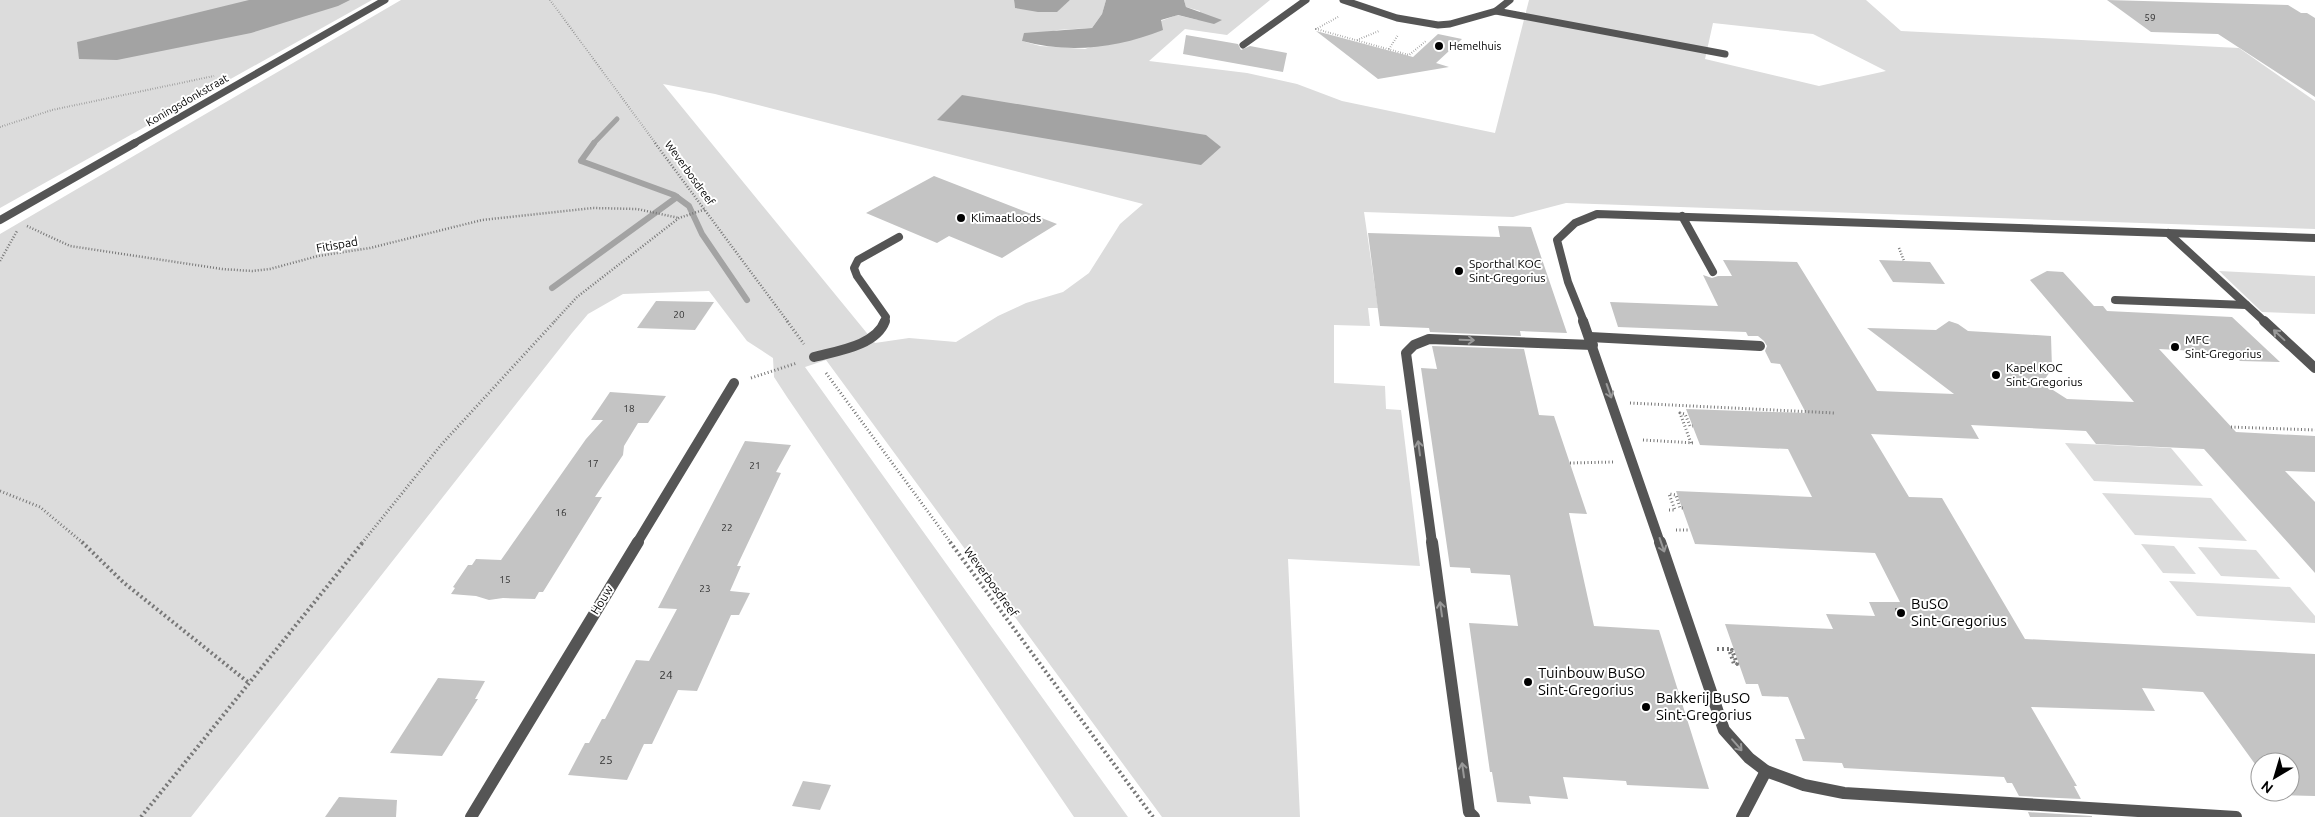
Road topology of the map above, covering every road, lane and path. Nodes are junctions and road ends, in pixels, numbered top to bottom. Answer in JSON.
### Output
{"nodes":[{"id":1,"x":385,"y":0,"type":"edge"},
{"id":2,"x":550,"y":0,"type":"edge"},
{"id":3,"x":1306,"y":0,"type":"edge"},
{"id":4,"x":1343,"y":0,"type":"edge"},
{"id":5,"x":1510,"y":0,"type":"edge"},
{"id":6,"x":1367,"y":10,"type":"junction"},
{"id":7,"x":1496,"y":11,"type":"junction"},
{"id":8,"x":1442,"y":25,"type":"junction"},
{"id":9,"x":1243,"y":45,"type":"dead end"},
{"id":10,"x":1725,"y":54,"type":"dead end"},
{"id":11,"x":218,"y":76,"type":"dead end"},
{"id":12,"x":0,"y":127,"type":"edge"},
{"id":13,"x":706,"y":209,"type":"junction"},
{"id":14,"x":1682,"y":216,"type":"junction"},
{"id":15,"x":679,"y":218,"type":"junction"},
{"id":16,"x":0,"y":220,"type":"edge"},
{"id":17,"x":2168,"y":233,"type":"junction"},
{"id":18,"x":899,"y":237,"type":"dead end"},
{"id":19,"x":2315,"y":238,"type":"edge"},
{"id":20,"x":1899,"y":248,"type":"dead end"},
{"id":21,"x":0,"y":261,"type":"edge"},
{"id":22,"x":1904,"y":261,"type":"dead end"},
{"id":23,"x":1713,"y":272,"type":"dead end"},
{"id":24,"x":2115,"y":300,"type":"dead end"},
{"id":25,"x":2246,"y":304,"type":"junction"},
{"id":26,"x":1591,"y":341,"type":"junction"},
{"id":27,"x":1760,"y":346,"type":"dead end"},
{"id":28,"x":814,"y":357,"type":"junction"},
{"id":29,"x":2315,"y":368,"type":"edge"},
{"id":30,"x":734,"y":383,"type":"joint"},
{"id":31,"x":1629,"y":403,"type":"dead end"},
{"id":32,"x":1835,"y":413,"type":"dead end"},
{"id":33,"x":1693,"y":426,"type":"dead end"},
{"id":34,"x":2231,"y":427,"type":"dead end"},
{"id":35,"x":2315,"y":430,"type":"edge"},
{"id":36,"x":1642,"y":440,"type":"dead end"},
{"id":37,"x":1633,"y":462,"type":"junction"},
{"id":38,"x":1570,"y":463,"type":"dead end"},
{"id":39,"x":0,"y":491,"type":"edge"},
{"id":40,"x":1683,"y":508,"type":"dead end"},
{"id":41,"x":1675,"y":510,"type":"dead end"},
{"id":42,"x":1895,"y":610,"type":"dead end"},
{"id":43,"x":1905,"y":610,"type":"dead end"},
{"id":44,"x":1729,"y":649,"type":"dead end"},
{"id":45,"x":1734,"y":650,"type":"dead end"},
{"id":46,"x":249,"y":682,"type":"junction"},
{"id":47,"x":1766,"y":771,"type":"junction"},
{"id":48,"x":141,"y":817,"type":"edge"},
{"id":49,"x":471,"y":817,"type":"edge"},
{"id":50,"x":1153,"y":817,"type":"edge"},
{"id":51,"x":1474,"y":817,"type":"edge"},
{"id":52,"x":1742,"y":817,"type":"edge"},
{"id":53,"x":2236,"y":817,"type":"edge"}],
"edges":[{"from":1,"to":16,"type":"street","name":"Koningsdonkstraat"},
{"from":2,"to":13,"type":"path","name":"Weverbosdreef"},
{"from":3,"to":9,"type":"street"},
{"from":4,"to":6,"type":"street"},
{"from":5,"to":7,"type":"street"},
{"from":6,"to":8,"type":"street"},
{"from":6,"to":8,"type":"path"},
{"from":7,"to":8,"type":"street"},
{"from":7,"to":10,"type":"street"},
{"from":11,"to":12,"type":"path"},
{"from":13,"to":15,"type":"path"},
{"from":13,"to":28,"type":"path","name":"Weverbosdreef"},
{"from":14,"to":17,"type":"street"},
{"from":14,"to":23,"type":"street"},
{"from":14,"to":26,"type":"street"},
{"from":15,"to":21,"type":"path","name":"Fitispad"},
{"from":15,"to":46,"type":"path"},
{"from":17,"to":19,"type":"street"},
{"from":17,"to":25,"type":"street"},
{"from":18,"to":28,"type":"street"},
{"from":20,"to":22,"type":"path"},
{"from":24,"to":25,"type":"street"},
{"from":29,"to":25,"type":"street","one_way":true},
{"from":26,"to":27,"type":"street"},
{"from":26,"to":37,"type":"street","one_way":true},
{"from":51,"to":26,"type":"street","one_way":true},
{"from":28,"to":30,"type":"path"},
{"from":28,"to":50,"type":"path","name":"Weverbosdreef"},
{"from":30,"to":49,"type":"street","name":"Houw"},
{"from":31,"to":32,"type":"path"},
{"from":33,"to":36,"type":"path"},
{"from":34,"to":35,"type":"path"},
{"from":37,"to":38,"type":"path"},
{"from":37,"to":47,"type":"street","one_way":true},
{"from":39,"to":46,"type":"path"},
{"from":40,"to":41,"type":"path"},
{"from":42,"to":43,"type":"path"},
{"from":44,"to":45,"type":"path"},
{"from":46,"to":48,"type":"path"},
{"from":47,"to":52,"type":"street"},
{"from":47,"to":53,"type":"street"}]}
